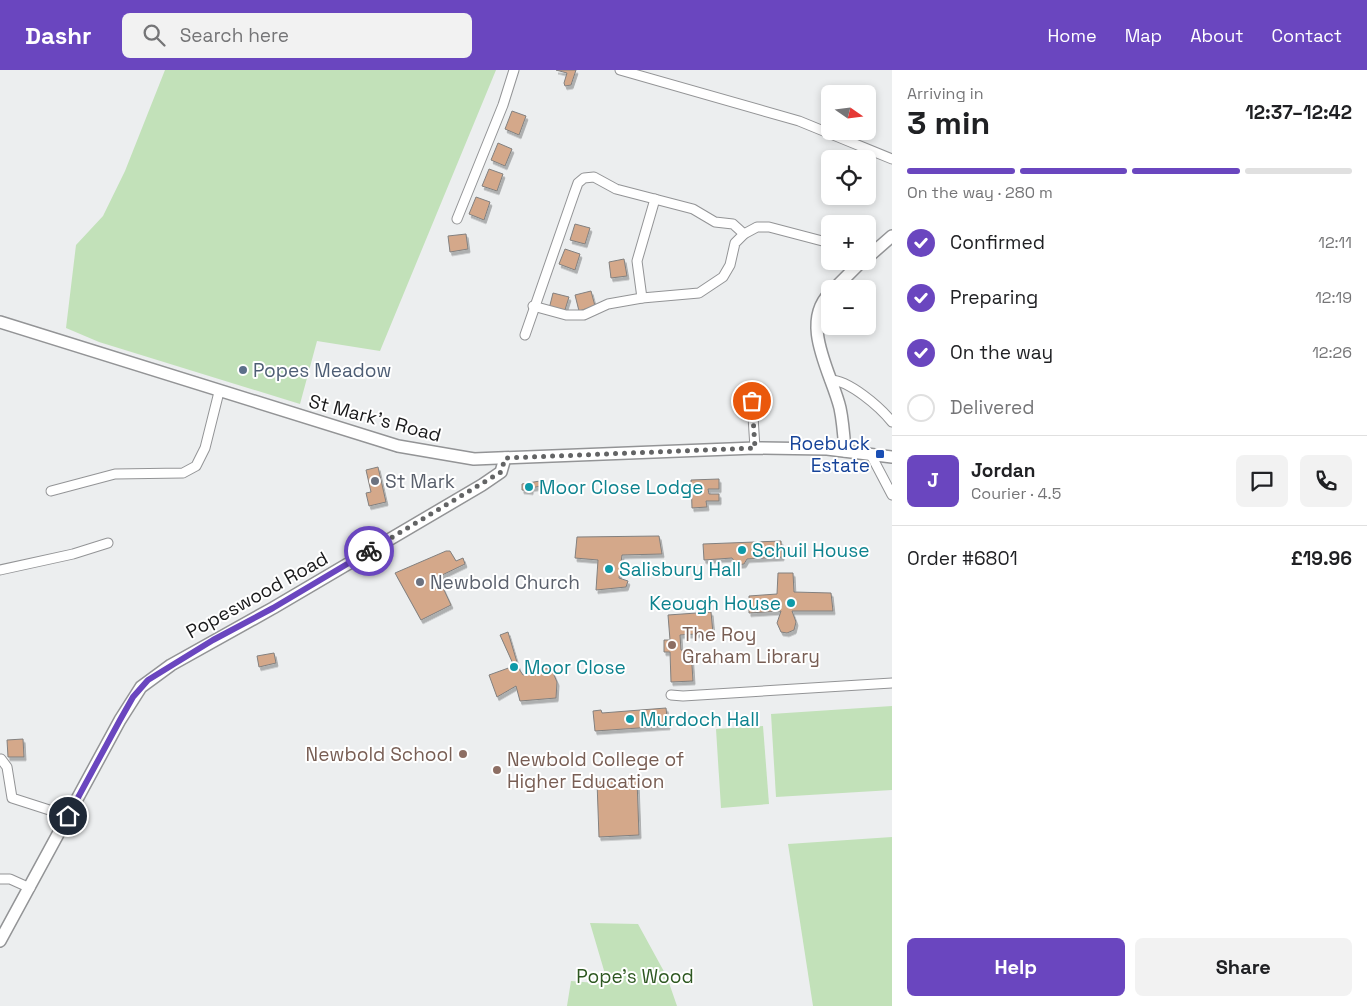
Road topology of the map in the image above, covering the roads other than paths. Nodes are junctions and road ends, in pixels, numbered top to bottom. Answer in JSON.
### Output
{"nodes":[{"id":1,"x":514,"y":70,"type":"edge"},
{"id":2,"x":620,"y":70,"type":"edge"},
{"id":3,"x":892,"y":159,"type":"edge"},
{"id":4,"x":655,"y":199,"type":"junction"},
{"id":5,"x":457,"y":219,"type":"dead end"},
{"id":6,"x":744,"y":234,"type":"junction"},
{"id":7,"x":892,"y":236,"type":"edge"},
{"id":8,"x":821,"y":241,"type":"edge"},
{"id":9,"x":876,"y":250,"type":"edge"},
{"id":10,"x":853,"y":270,"type":"edge"},
{"id":11,"x":843,"y":280,"type":"edge"},
{"id":12,"x":642,"y":298,"type":"junction"},
{"id":13,"x":533,"y":306,"type":"junction"},
{"id":14,"x":821,"y":310,"type":"edge"},
{"id":15,"x":0,"y":322,"type":"edge"},
{"id":16,"x":525,"y":335,"type":"dead end"},
{"id":17,"x":830,"y":380,"type":"junction"},
{"id":18,"x":219,"y":392,"type":"junction"},
{"id":19,"x":752,"y":401,"type":"dead end"},
{"id":20,"x":892,"y":422,"type":"edge"},
{"id":21,"x":755,"y":448,"type":"junction"},
{"id":22,"x":845,"y":451,"type":"junction"},
{"id":23,"x":871,"y":455,"type":"junction"},
{"id":24,"x":892,"y":457,"type":"edge"},
{"id":25,"x":505,"y":458,"type":"junction"},
{"id":26,"x":51,"y":491,"type":"dead end"},
{"id":27,"x":892,"y":495,"type":"edge"},
{"id":28,"x":108,"y":542,"type":"dead end"},
{"id":29,"x":0,"y":570,"type":"edge"},
{"id":30,"x":892,"y":683,"type":"edge"},
{"id":31,"x":671,"y":694,"type":"dead end"},
{"id":32,"x":1,"y":759,"type":"edge"},
{"id":33,"x":68,"y":816,"type":"junction"},
{"id":34,"x":1,"y":879,"type":"dead end"},
{"id":35,"x":30,"y":888,"type":"junction"},
{"id":36,"x":3,"y":927,"type":"edge"},
{"id":37,"x":0,"y":941,"type":"edge"}],
"edges":[{"from":1,"to":5,"type":"street"},
{"from":2,"to":3,"type":"street"},
{"from":4,"to":6,"type":"street"},
{"from":4,"to":12,"type":"street"},
{"from":4,"to":13,"type":"street"},
{"from":6,"to":8,"type":"street"},
{"from":6,"to":12,"type":"street"},
{"from":7,"to":9,"type":"street"},
{"from":10,"to":11,"type":"street"},
{"from":12,"to":13,"type":"street"},
{"from":13,"to":16,"type":"street"},
{"from":14,"to":17,"type":"street"},
{"from":15,"to":18,"type":"street","name":"St Mark's Road"},
{"from":17,"to":20,"type":"street"},
{"from":17,"to":22,"type":"street"},
{"from":18,"to":25,"type":"street","name":"St Mark's Road"},
{"from":18,"to":26,"type":"street"},
{"from":19,"to":21,"type":"street"},
{"from":21,"to":22,"type":"street","name":"St Mark's Road"},
{"from":21,"to":25,"type":"street","name":"St Mark's Road"},
{"from":22,"to":23,"type":"street","name":"St Mark's Road"},
{"from":23,"to":24,"type":"street","name":"St Mark's Road"},
{"from":23,"to":27,"type":"street"},
{"from":25,"to":33,"type":"street","name":"Popeswood Road"},
{"from":28,"to":29,"type":"street"},
{"from":30,"to":31,"type":"street"},
{"from":32,"to":33,"type":"street"},
{"from":33,"to":35,"type":"street","name":"Popeswood Road"},
{"from":34,"to":35,"type":"street"},
{"from":35,"to":36,"type":"street","name":"Popeswood Road"},
{"from":36,"to":37,"type":"street","name":"Popeswood Road"}]}
